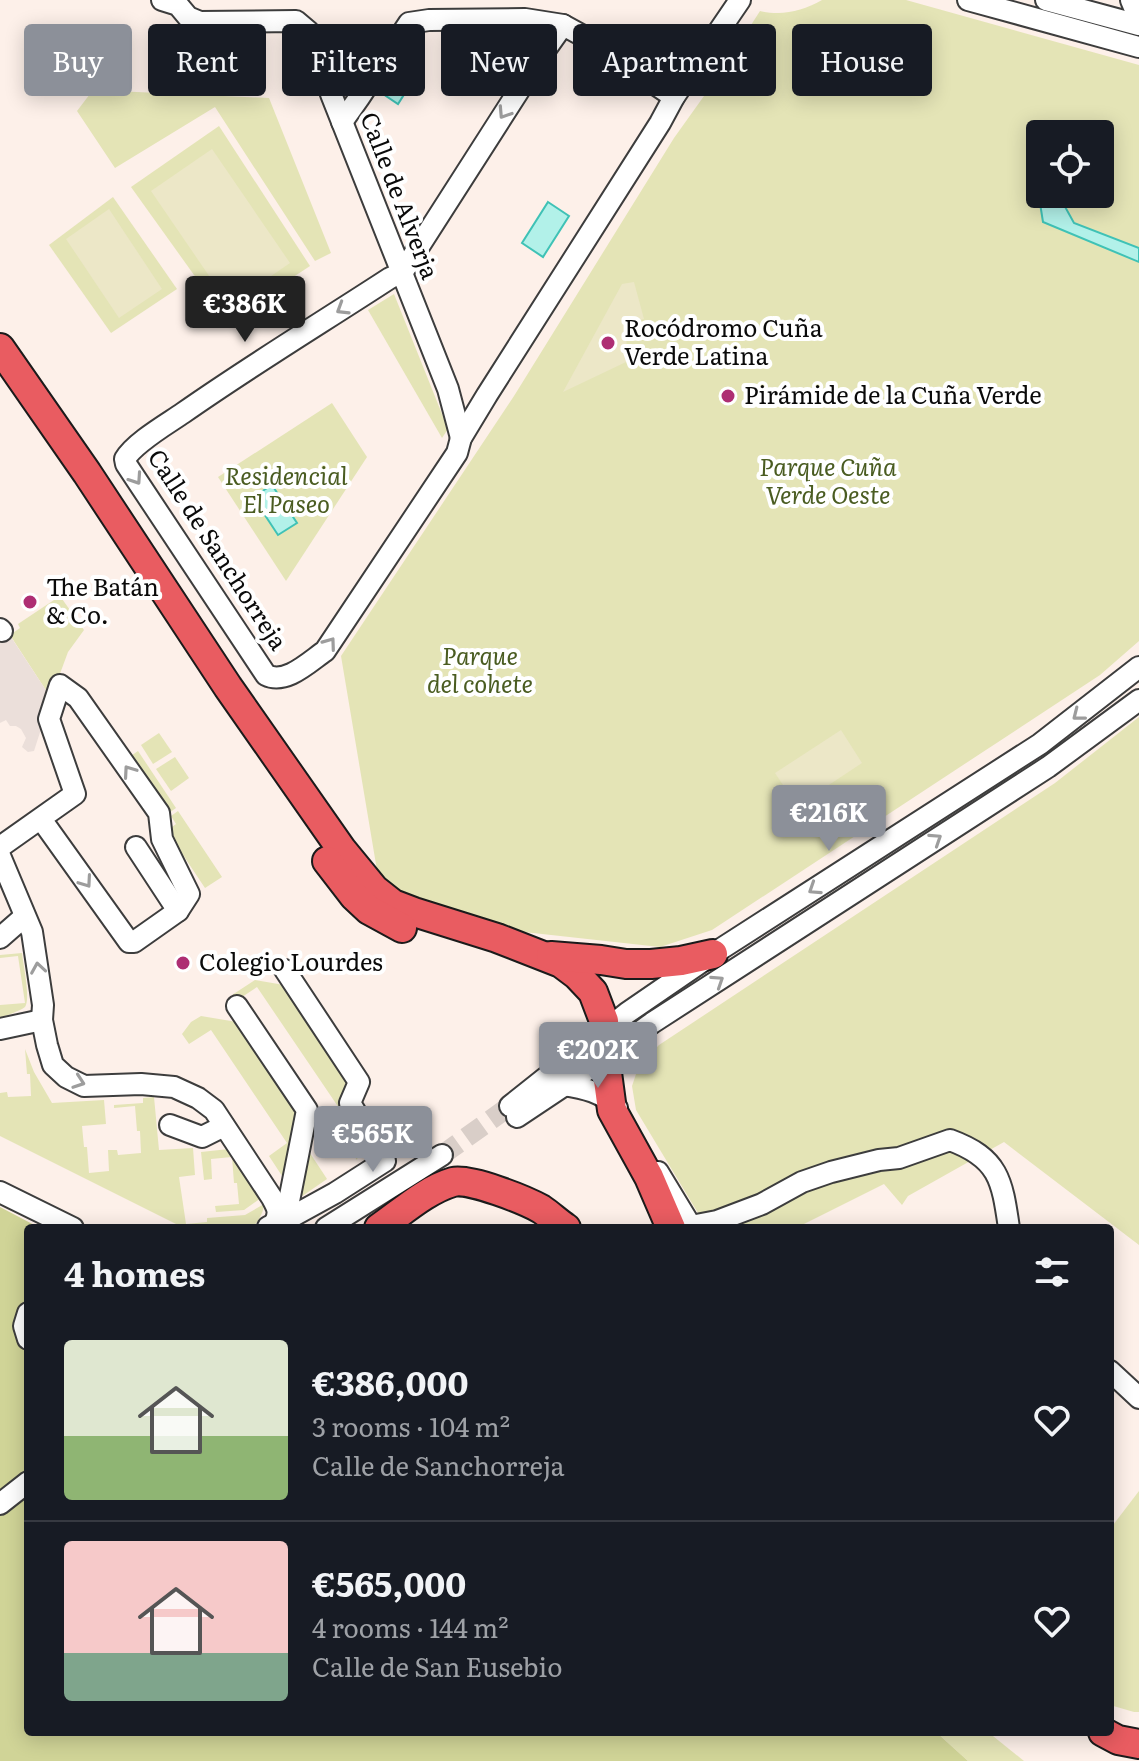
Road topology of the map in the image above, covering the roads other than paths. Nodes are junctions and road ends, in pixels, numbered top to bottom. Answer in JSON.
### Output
{"nodes":[{"id":1,"x":740,"y":0,"type":"edge"},
{"id":2,"x":968,"y":0,"type":"edge"},
{"id":3,"x":1046,"y":0,"type":"edge"},
{"id":4,"x":1131,"y":0,"type":"edge"},
{"id":5,"x":175,"y":2,"type":"edge"},
{"id":6,"x":1139,"y":19,"type":"edge"},
{"id":7,"x":563,"y":25,"type":"junction"},
{"id":8,"x":1139,"y":25,"type":"edge"},
{"id":9,"x":1139,"y":47,"type":"edge"},
{"id":10,"x":674,"y":97,"type":"junction"},
{"id":11,"x":342,"y":122,"type":"junction"},
{"id":12,"x":402,"y":273,"type":"junction"},
{"id":13,"x":0,"y":348,"type":"edge"},
{"id":14,"x":0,"y":372,"type":"edge"},
{"id":15,"x":461,"y":438,"type":"junction"},
{"id":16,"x":1139,"y":667,"type":"edge"},
{"id":17,"x":1139,"y":700,"type":"edge"},
{"id":18,"x":41,"y":819,"type":"junction"},
{"id":19,"x":0,"y":847,"type":"edge"},
{"id":20,"x":136,"y":847,"type":"dead end"},
{"id":21,"x":0,"y":856,"type":"edge"},
{"id":22,"x":178,"y":911,"type":"junction"},
{"id":23,"x":24,"y":917,"type":"junction"},
{"id":24,"x":0,"y":938,"type":"edge"},
{"id":25,"x":713,"y":954,"type":"junction"},
{"id":26,"x":545,"y":956,"type":"junction"},
{"id":27,"x":285,"y":970,"type":"dead end"},
{"id":28,"x":237,"y":1006,"type":"dead end"},
{"id":29,"x":42,"y":1020,"type":"junction"},
{"id":30,"x":0,"y":1029,"type":"edge"},
{"id":31,"x":599,"y":1065,"type":"junction"},
{"id":32,"x":170,"y":1125,"type":"dead end"},
{"id":33,"x":224,"y":1126,"type":"junction"},
{"id":34,"x":0,"y":1192,"type":"edge"},
{"id":35,"x":289,"y":1201,"type":"dead end"},
{"id":36,"x":65,"y":1224,"type":"edge"},
{"id":37,"x":272,"y":1224,"type":"edge"},
{"id":38,"x":273,"y":1224,"type":"edge"},
{"id":39,"x":333,"y":1224,"type":"edge"},
{"id":40,"x":354,"y":1224,"type":"edge"},
{"id":41,"x":387,"y":1224,"type":"edge"},
{"id":42,"x":387,"y":1224,"type":"edge"},
{"id":43,"x":553,"y":1224,"type":"edge"},
{"id":44,"x":561,"y":1224,"type":"edge"},
{"id":45,"x":652,"y":1224,"type":"edge"},
{"id":46,"x":683,"y":1224,"type":"edge"},
{"id":47,"x":701,"y":1224,"type":"edge"},
{"id":48,"x":1008,"y":1224,"type":"edge"},
{"id":49,"x":1114,"y":1375,"type":"edge"},
{"id":50,"x":1139,"y":1398,"type":"edge"},
{"id":51,"x":24,"y":1485,"type":"edge"},
{"id":52,"x":0,"y":1504,"type":"edge"},
{"id":53,"x":1114,"y":1720,"type":"edge"},
{"id":54,"x":1139,"y":1725,"type":"edge"},
{"id":55,"x":1110,"y":1736,"type":"edge"},
{"id":56,"x":1139,"y":1744,"type":"edge"}],
"edges":[{"from":1,"to":10,"type":"street"},
{"from":2,"to":9,"type":"street"},
{"from":3,"to":8,"type":"street"},
{"from":4,"to":6,"type":"street"},
{"from":5,"to":11,"type":"street","name":"Calle de Alverja"},
{"from":7,"to":10,"type":"street"},
{"from":7,"to":11,"type":"street"},
{"from":7,"to":12,"type":"street","name":"Calle de Sanchorreja","one_way":true},
{"from":10,"to":15,"type":"street"},
{"from":11,"to":12,"type":"street","name":"Calle de Alverja"},
{"from":12,"to":15,"type":"street","name":"Calle de Alverja"},
{"from":12,"to":15,"type":"street","name":"Calle de Sanchorreja","one_way":true},
{"from":13,"to":26,"type":"highway"},
{"from":14,"to":31,"type":"highway"},
{"from":16,"to":25,"type":"street","one_way":true},
{"from":31,"to":17,"type":"street","one_way":true},
{"from":18,"to":19,"type":"street"},
{"from":18,"to":22,"type":"street","one_way":true},
{"from":22,"to":18,"type":"street","one_way":true},
{"from":20,"to":22,"type":"street"},
{"from":21,"to":23,"type":"street"},
{"from":23,"to":24,"type":"street"},
{"from":29,"to":23,"type":"street","one_way":true},
{"from":25,"to":26,"type":"highway"},
{"from":25,"to":31,"type":"street"},
{"from":26,"to":31,"type":"highway"},
{"from":27,"to":38,"type":"street"},
{"from":28,"to":35,"type":"street"},
{"from":29,"to":30,"type":"street"},
{"from":29,"to":33,"type":"street","one_way":true},
{"from":31,"to":31,"type":"street"},
{"from":31,"to":45,"type":"highway"},
{"from":31,"to":46,"type":"highway"},
{"from":32,"to":33,"type":"street"},
{"from":33,"to":37,"type":"street"},
{"from":34,"to":36,"type":"street"},
{"from":39,"to":40,"type":"street"},
{"from":41,"to":43,"type":"highway"},
{"from":42,"to":44,"type":"highway"},
{"from":47,"to":48,"type":"street"},
{"from":49,"to":50,"type":"street"},
{"from":51,"to":52,"type":"street"},
{"from":53,"to":54,"type":"highway"},
{"from":55,"to":56,"type":"highway"}]}
